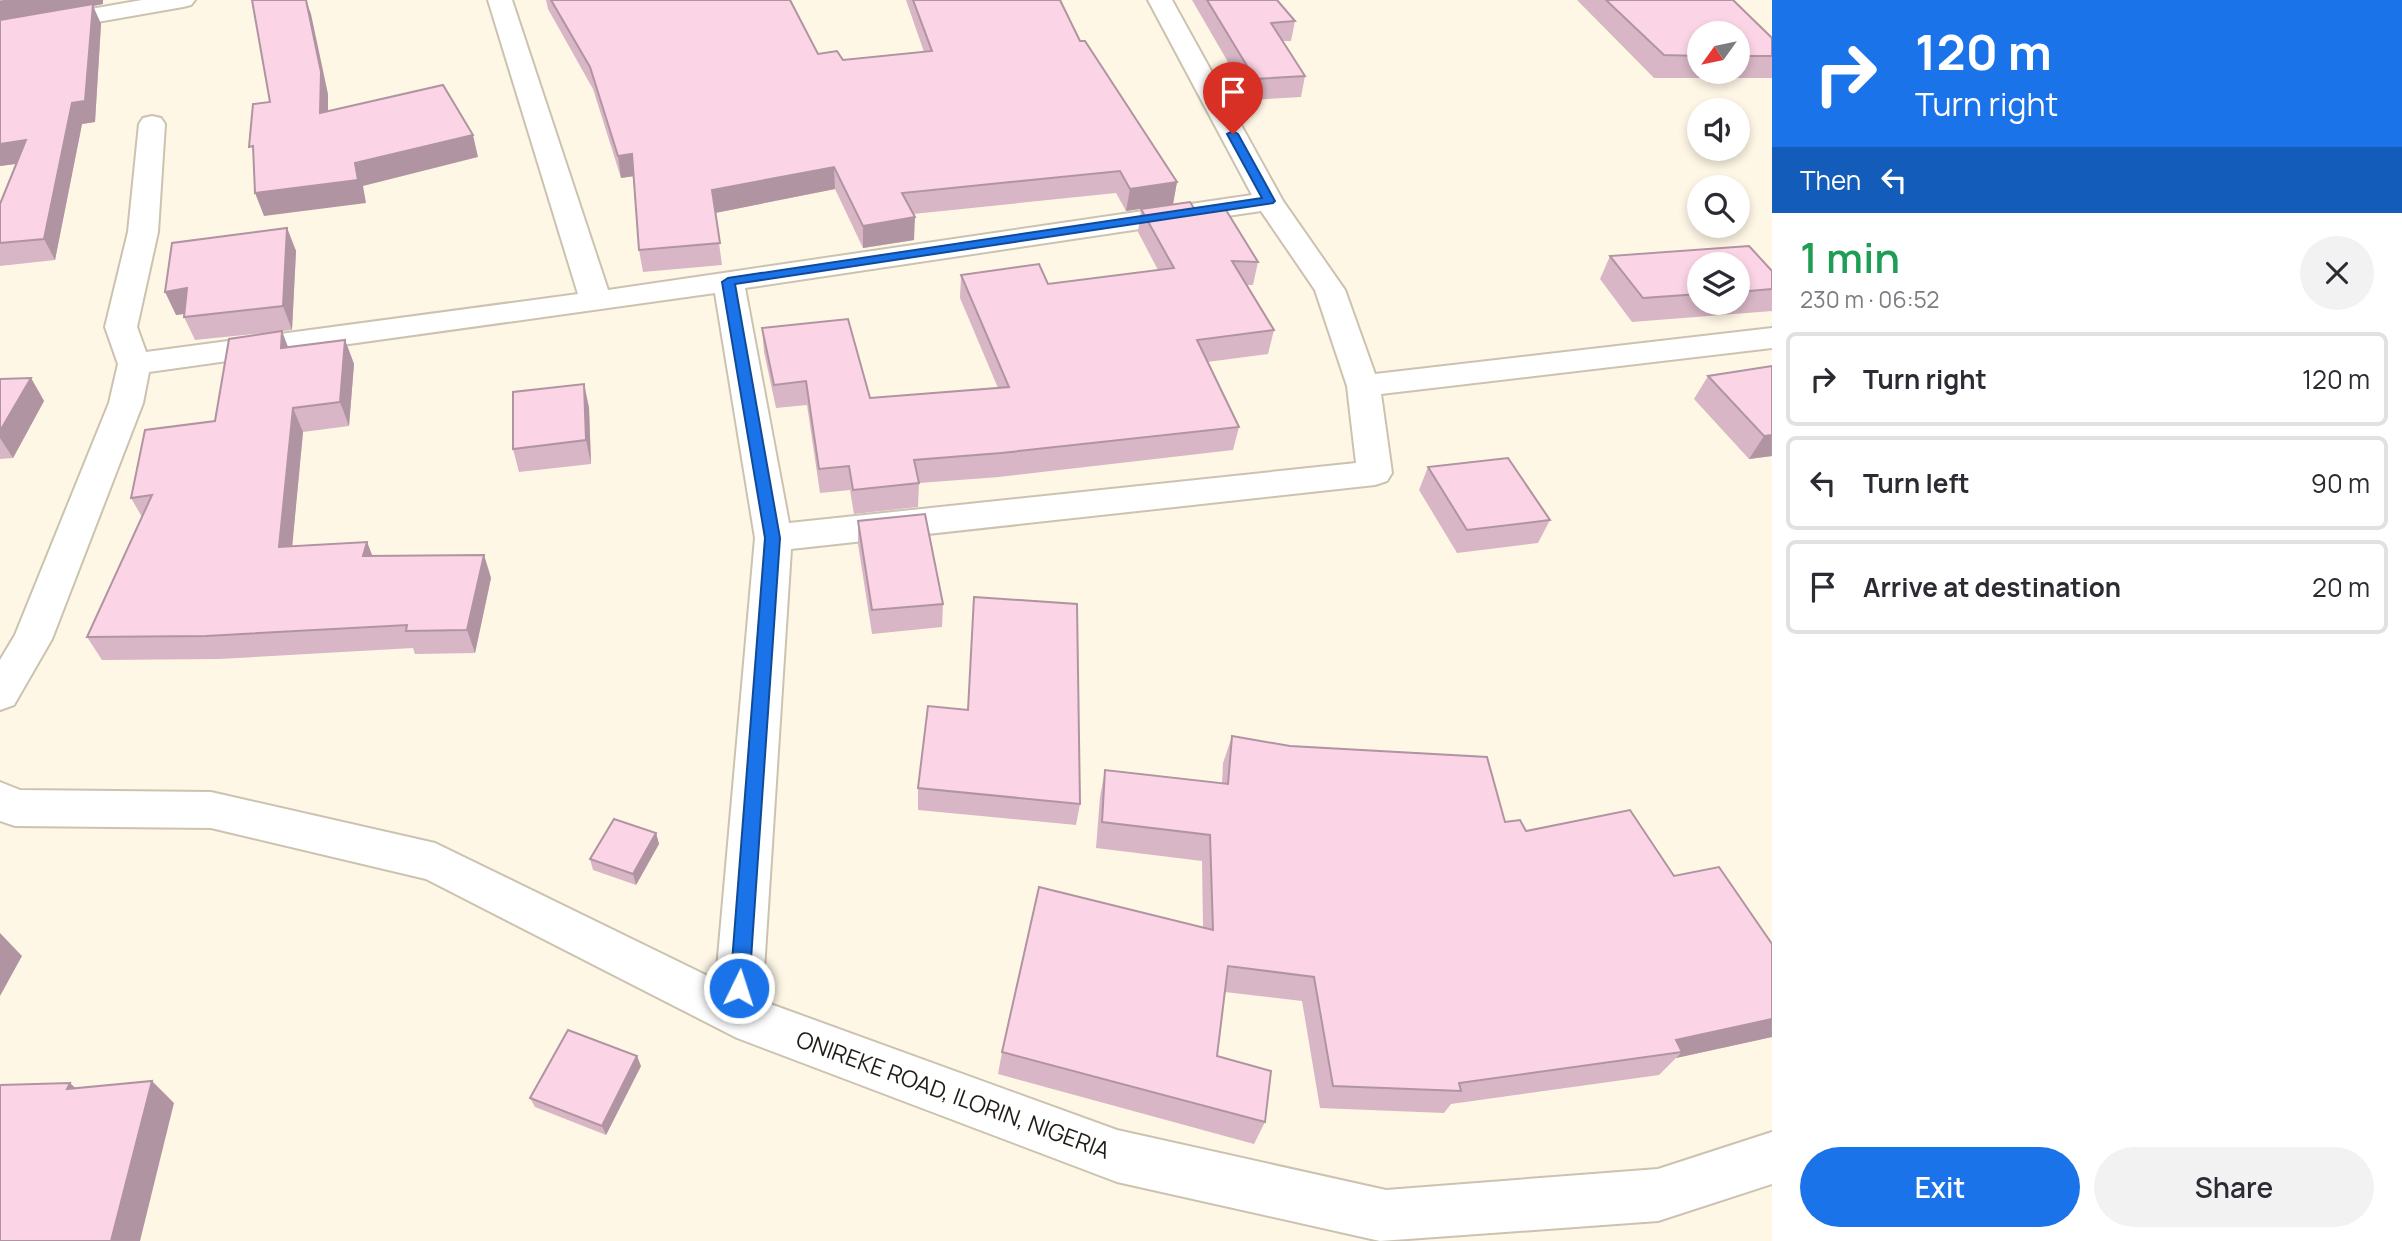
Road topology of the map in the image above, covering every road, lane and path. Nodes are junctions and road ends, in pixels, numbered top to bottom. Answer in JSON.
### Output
{"nodes":[{"id":1,"x":183,"y":0,"type":"edge"},
{"id":2,"x":500,"y":0,"type":"edge"},
{"id":3,"x":1160,"y":0,"type":"edge"},
{"id":4,"x":0,"y":32,"type":"edge"},
{"id":5,"x":152,"y":124,"type":"dead end"},
{"id":6,"x":1269,"y":201,"type":"junction"},
{"id":7,"x":728,"y":282,"type":"junction"},
{"id":8,"x":596,"y":301,"type":"junction"},
{"id":9,"x":1772,"y":338,"type":"edge"},
{"id":10,"x":134,"y":364,"type":"junction"},
{"id":11,"x":1363,"y":386,"type":"junction"},
{"id":12,"x":773,"y":538,"type":"junction"},
{"id":13,"x":0,"y":694,"type":"edge"},
{"id":14,"x":5,"y":813,"type":"edge"},
{"id":15,"x":737,"y":1015,"type":"junction"},
{"id":16,"x":1772,"y":1158,"type":"edge"}],
"edges":[{"from":1,"to":4,"type":"street"},
{"from":2,"to":8,"type":"street"},
{"from":3,"to":6,"type":"street"},
{"from":5,"to":10,"type":"street"},
{"from":6,"to":7,"type":"street"},
{"from":6,"to":11,"type":"street"},
{"from":7,"to":8,"type":"street"},
{"from":7,"to":12,"type":"street"},
{"from":8,"to":10,"type":"street"},
{"from":9,"to":11,"type":"street"},
{"from":10,"to":13,"type":"street"},
{"from":11,"to":12,"type":"street"},
{"from":12,"to":15,"type":"street"},
{"from":14,"to":15,"type":"street","name":"ONIREKE ROAD, ILORIN, NIGERIA"},
{"from":15,"to":16,"type":"street","name":"ONIREKE ROAD, ILORIN, NIGERIA"}]}
